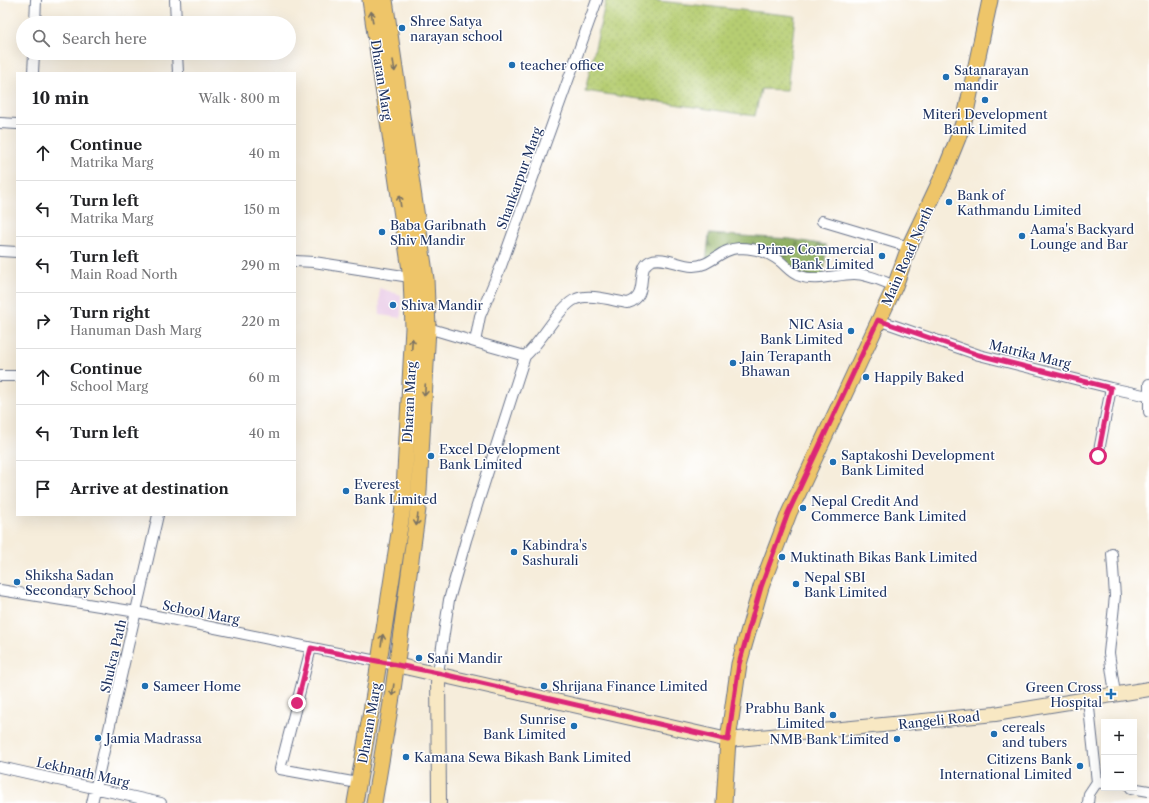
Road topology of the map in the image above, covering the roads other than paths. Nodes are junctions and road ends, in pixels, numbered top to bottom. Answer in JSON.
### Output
{"nodes":[{"id":1,"x":36,"y":0,"type":"edge"},
{"id":2,"x":175,"y":0,"type":"edge"},
{"id":3,"x":370,"y":0,"type":"edge"},
{"id":4,"x":384,"y":0,"type":"edge"},
{"id":5,"x":597,"y":0,"type":"edge"},
{"id":6,"x":990,"y":0,"type":"edge"},
{"id":7,"x":35,"y":16,"type":"edge"},
{"id":8,"x":176,"y":16,"type":"edge"},
{"id":9,"x":34,"y":60,"type":"edge"},
{"id":10,"x":177,"y":60,"type":"edge"},
{"id":11,"x":33,"y":72,"type":"edge"},
{"id":12,"x":178,"y":72,"type":"edge"},
{"id":13,"x":0,"y":124,"type":"edge"},
{"id":14,"x":16,"y":124,"type":"edge"},
{"id":15,"x":822,"y":221,"type":"dead end"},
{"id":16,"x":909,"y":248,"type":"junction"},
{"id":17,"x":0,"y":251,"type":"edge"},
{"id":18,"x":16,"y":252,"type":"edge"},
{"id":19,"x":296,"y":261,"type":"edge"},
{"id":20,"x":418,"y":278,"type":"junction"},
{"id":21,"x":895,"y":286,"type":"junction"},
{"id":22,"x":878,"y":320,"type":"junction"},
{"id":23,"x":428,"y":328,"type":"junction"},
{"id":24,"x":474,"y":342,"type":"junction"},
{"id":25,"x":525,"y":356,"type":"junction"},
{"id":26,"x":0,"y":376,"type":"edge"},
{"id":27,"x":16,"y":376,"type":"edge"},
{"id":28,"x":1149,"y":384,"type":"edge"},
{"id":29,"x":1111,"y":388,"type":"junction"},
{"id":30,"x":1148,"y":396,"type":"junction"},
{"id":31,"x":1149,"y":412,"type":"edge"},
{"id":32,"x":1098,"y":456,"type":"dead end"},
{"id":33,"x":158,"y":516,"type":"edge"},
{"id":34,"x":1112,"y":554,"type":"dead end"},
{"id":35,"x":0,"y":590,"type":"edge"},
{"id":36,"x":137,"y":612,"type":"junction"},
{"id":37,"x":311,"y":648,"type":"junction"},
{"id":38,"x":378,"y":662,"type":"junction"},
{"id":39,"x":396,"y":665,"type":"junction"},
{"id":40,"x":438,"y":673,"type":"junction"},
{"id":41,"x":1149,"y":689,"type":"edge"},
{"id":42,"x":1115,"y":694,"type":"junction"},
{"id":43,"x":1088,"y":699,"type":"junction"},
{"id":44,"x":728,"y":740,"type":"junction"},
{"id":45,"x":0,"y":767,"type":"edge"},
{"id":46,"x":358,"y":783,"type":"junction"},
{"id":47,"x":1101,"y":783,"type":"edge"},
{"id":48,"x":94,"y":787,"type":"junction"},
{"id":49,"x":1137,"y":789,"type":"edge"},
{"id":50,"x":1149,"y":791,"type":"edge"},
{"id":51,"x":92,"y":803,"type":"edge"},
{"id":52,"x":161,"y":803,"type":"edge"},
{"id":53,"x":355,"y":803,"type":"edge"},
{"id":54,"x":374,"y":803,"type":"edge"},
{"id":55,"x":439,"y":803,"type":"edge"},
{"id":56,"x":724,"y":803,"type":"edge"},
{"id":57,"x":1088,"y":803,"type":"edge"}],
"edges":[{"from":1,"to":7,"type":"street"},
{"from":2,"to":8,"type":"street"},
{"from":20,"to":3,"type":"main road","name":"Dharan Marg","one_way":true},
{"from":4,"to":20,"type":"main road","name":"Dharan Marg","one_way":true},
{"from":5,"to":24,"type":"street","name":"Shankarpur Marg"},
{"from":6,"to":16,"type":"main road","name":"Main Road North"},
{"from":9,"to":11,"type":"street"},
{"from":10,"to":12,"type":"street"},
{"from":13,"to":14,"type":"street"},
{"from":15,"to":16,"type":"street"},
{"from":16,"to":21,"type":"main road","name":"Main Road North"},
{"from":17,"to":18,"type":"street"},
{"from":19,"to":20,"type":"street"},
{"from":20,"to":23,"type":"main road","name":"Dharan Marg"},
{"from":38,"to":20,"type":"main road","name":"Dharan Marg","one_way":true},
{"from":21,"to":22,"type":"main road","name":"Main Road North"},
{"from":21,"to":25,"type":"street"},
{"from":22,"to":29,"type":"street","name":"Matrika Marg"},
{"from":22,"to":44,"type":"main road","name":"Main Road North"},
{"from":23,"to":24,"type":"street"},
{"from":23,"to":39,"type":"main road","name":"Dharan Marg","one_way":true},
{"from":24,"to":25,"type":"street"},
{"from":25,"to":40,"type":"street"},
{"from":26,"to":27,"type":"street"},
{"from":28,"to":30,"type":"street"},
{"from":29,"to":30,"type":"street","name":"Matrika Marg"},
{"from":29,"to":32,"type":"street"},
{"from":30,"to":31,"type":"street"},
{"from":33,"to":36,"type":"street","name":"Shukra Path"},
{"from":34,"to":42,"type":"street"},
{"from":35,"to":36,"type":"street","name":"School Marg"},
{"from":36,"to":37,"type":"street","name":"School Marg"},
{"from":36,"to":48,"type":"street","name":"Shukra Path"},
{"from":37,"to":38,"type":"street","name":"School Marg"},
{"from":37,"to":46,"type":"street"},
{"from":38,"to":39,"type":"street","name":"School Marg"},
{"from":38,"to":46,"type":"main road","name":"Dharan Marg"},
{"from":39,"to":40,"type":"main road","name":"Rangeli Road"},
{"from":39,"to":54,"type":"main road","name":"Dharan Marg","one_way":true},
{"from":40,"to":44,"type":"main road","name":"Rangeli Road"},
{"from":40,"to":55,"type":"main road"},
{"from":41,"to":42,"type":"main road","name":"Rangeli Road"},
{"from":42,"to":43,"type":"main road","name":"Rangeli Road"},
{"from":43,"to":44,"type":"main road","name":"Rangeli Road"},
{"from":43,"to":47,"type":"street"},
{"from":44,"to":56,"type":"main road","name":"Main Road North"},
{"from":45,"to":48,"type":"street","name":"Lekhnath Marg"},
{"from":46,"to":53,"type":"main road","name":"Dharan Marg"},
{"from":47,"to":57,"type":"street"},
{"from":48,"to":51,"type":"street","name":"Shukra Path"},
{"from":48,"to":52,"type":"street","name":"Lekhnath Marg"},
{"from":49,"to":50,"type":"street"}]}
